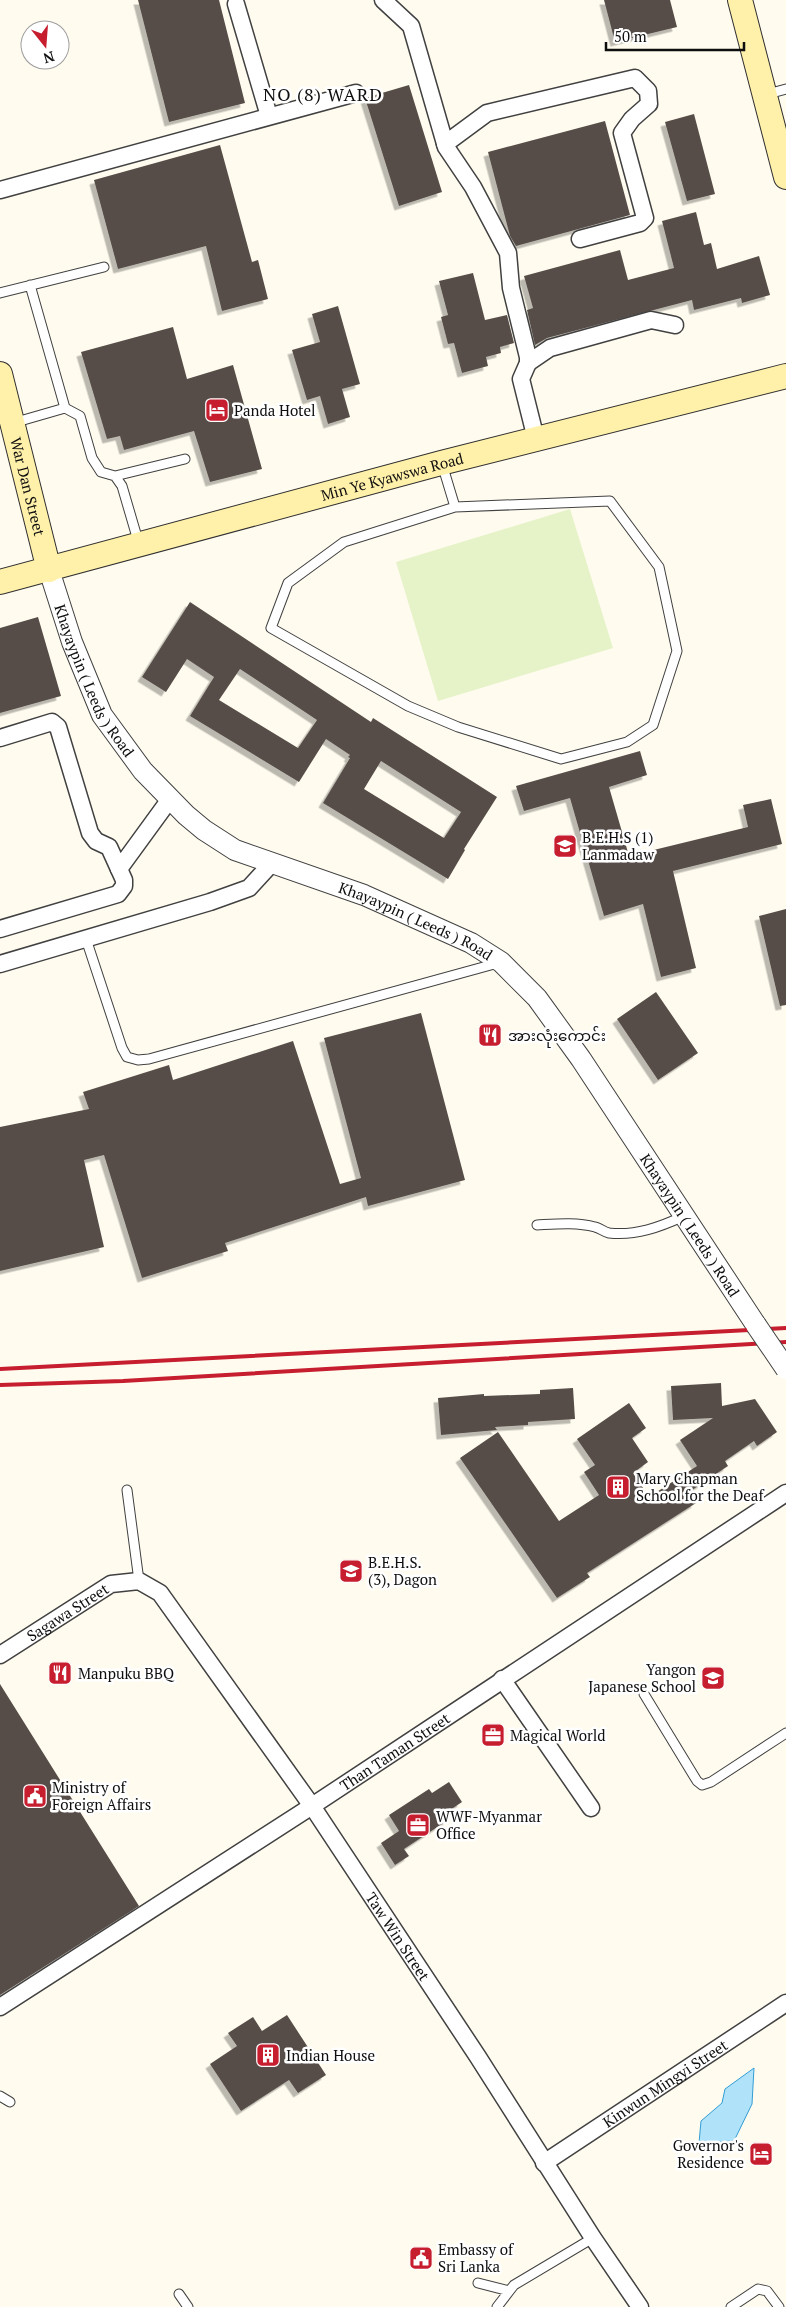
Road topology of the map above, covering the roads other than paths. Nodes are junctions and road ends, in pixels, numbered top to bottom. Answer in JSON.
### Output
{"nodes":[{"id":1,"x":383,"y":0,"type":"edge"},
{"id":2,"x":740,"y":0,"type":"edge"},
{"id":3,"x":236,"y":4,"type":"dead end"},
{"id":4,"x":775,"y":92,"type":"edge"},
{"id":5,"x":356,"y":93,"type":"dead end"},
{"id":6,"x":269,"y":116,"type":"junction"},
{"id":7,"x":444,"y":144,"type":"junction"},
{"id":8,"x":786,"y":177,"type":"edge"},
{"id":9,"x":0,"y":190,"type":"edge"},
{"id":10,"x":580,"y":239,"type":"dead end"},
{"id":11,"x":104,"y":267,"type":"dead end"},
{"id":12,"x":30,"y":285,"type":"junction"},
{"id":13,"x":0,"y":293,"type":"edge"},
{"id":14,"x":675,"y":324,"type":"dead end"},
{"id":15,"x":528,"y":363,"type":"junction"},
{"id":16,"x":0,"y":374,"type":"edge"},
{"id":17,"x":786,"y":376,"type":"edge"},
{"id":18,"x":65,"y":408,"type":"junction"},
{"id":19,"x":13,"y":424,"type":"junction"},
{"id":20,"x":536,"y":439,"type":"junction"},
{"id":21,"x":185,"y":459,"type":"dead end"},
{"id":22,"x":441,"y":463,"type":"junction"},
{"id":23,"x":115,"y":476,"type":"junction"},
{"id":24,"x":455,"y":507,"type":"junction"},
{"id":25,"x":139,"y":544,"type":"junction"},
{"id":26,"x":49,"y":570,"type":"junction"},
{"id":27,"x":0,"y":582,"type":"edge"},
{"id":28,"x":0,"y":738,"type":"edge"},
{"id":29,"x":170,"y":799,"type":"junction"},
{"id":30,"x":271,"y":864,"type":"junction"},
{"id":31,"x":119,"y":869,"type":"junction"},
{"id":32,"x":0,"y":929,"type":"edge"},
{"id":33,"x":86,"y":939,"type":"junction"},
{"id":34,"x":501,"y":962,"type":"junction"},
{"id":35,"x":0,"y":964,"type":"edge"},
{"id":36,"x":684,"y":1216,"type":"junction"},
{"id":37,"x":537,"y":1225,"type":"dead end"},
{"id":38,"x":786,"y":1369,"type":"edge"},
{"id":39,"x":127,"y":1490,"type":"dead end"},
{"id":40,"x":786,"y":1493,"type":"edge"},
{"id":41,"x":139,"y":1581,"type":"junction"},
{"id":42,"x":0,"y":1655,"type":"edge"},
{"id":43,"x":502,"y":1679,"type":"junction"},
{"id":44,"x":644,"y":1694,"type":"dead end"},
{"id":45,"x":786,"y":1733,"type":"edge"},
{"id":46,"x":312,"y":1806,"type":"junction"},
{"id":47,"x":591,"y":1808,"type":"dead end"},
{"id":48,"x":786,"y":2003,"type":"edge"},
{"id":49,"x":0,"y":2007,"type":"edge"},
{"id":50,"x":0,"y":2096,"type":"edge"},
{"id":51,"x":10,"y":2102,"type":"dead end"},
{"id":52,"x":544,"y":2163,"type":"junction"},
{"id":53,"x":593,"y":2238,"type":"junction"},
{"id":54,"x":478,"y":2283,"type":"dead end"},
{"id":55,"x":509,"y":2291,"type":"junction"},
{"id":56,"x":179,"y":2294,"type":"dead end"},
{"id":57,"x":188,"y":2307,"type":"edge"},
{"id":58,"x":497,"y":2307,"type":"edge"},
{"id":59,"x":640,"y":2307,"type":"edge"},
{"id":60,"x":731,"y":2307,"type":"edge"},
{"id":61,"x":779,"y":2307,"type":"edge"}],
"edges":[{"from":1,"to":7,"type":"street"},
{"from":2,"to":4,"type":"main road"},
{"from":3,"to":6,"type":"street"},
{"from":4,"to":8,"type":"main road"},
{"from":5,"to":6,"type":"street"},
{"from":6,"to":9,"type":"street"},
{"from":7,"to":10,"type":"street"},
{"from":7,"to":15,"type":"street"},
{"from":11,"to":12,"type":"lane"},
{"from":12,"to":13,"type":"lane"},
{"from":12,"to":18,"type":"lane"},
{"from":14,"to":15,"type":"street"},
{"from":15,"to":20,"type":"street"},
{"from":16,"to":19,"type":"main road","name":"War Dan Street"},
{"from":17,"to":20,"type":"main road","name":"Min Ye Kyawswa Road"},
{"from":18,"to":19,"type":"lane"},
{"from":18,"to":23,"type":"lane"},
{"from":19,"to":26,"type":"main road","name":"War Dan Street"},
{"from":20,"to":22,"type":"main road","name":"Min Ye Kyawswa Road"},
{"from":21,"to":23,"type":"lane"},
{"from":22,"to":24,"type":"lane"},
{"from":22,"to":25,"type":"main road","name":"Min Ye Kyawswa Road"},
{"from":23,"to":25,"type":"lane"},
{"from":24,"to":24,"type":"lane"},
{"from":25,"to":26,"type":"main road","name":"Min Ye Kyawswa Road"},
{"from":26,"to":27,"type":"main road","name":"Min Ye Kyawswa Road"},
{"from":26,"to":29,"type":"street","name":"Khayaypin ( Leeds ) Road"},
{"from":28,"to":31,"type":"street"},
{"from":29,"to":30,"type":"street","name":"Khayaypin ( Leeds ) Road"},
{"from":29,"to":31,"type":"street"},
{"from":30,"to":33,"type":"street"},
{"from":30,"to":34,"type":"street","name":"Khayaypin ( Leeds ) Road"},
{"from":31,"to":32,"type":"street"},
{"from":33,"to":34,"type":"lane"},
{"from":33,"to":35,"type":"street"},
{"from":34,"to":36,"type":"street","name":"Khayaypin ( Leeds ) Road"},
{"from":36,"to":37,"type":"lane"},
{"from":36,"to":38,"type":"street","name":"Khayaypin ( Leeds ) Road","bridge":true},
{"from":39,"to":41,"type":"lane"},
{"from":40,"to":43,"type":"street","name":"Than Taman Street"},
{"from":41,"to":42,"type":"street","name":"Sagawa Street"},
{"from":41,"to":46,"type":"street","name":"Taw Win Street"},
{"from":43,"to":46,"type":"street","name":"Than Taman Street"},
{"from":43,"to":47,"type":"street"},
{"from":44,"to":45,"type":"lane"},
{"from":46,"to":49,"type":"street","name":"Than Taman Street"},
{"from":46,"to":52,"type":"street","name":"Taw Win Street"},
{"from":48,"to":52,"type":"street","name":"Kinwun Mingyi Street"},
{"from":50,"to":51,"type":"lane"},
{"from":52,"to":53,"type":"street","name":"Taw Win Street"},
{"from":53,"to":55,"type":"lane"},
{"from":53,"to":59,"type":"street","name":"Taw Win Street"},
{"from":54,"to":55,"type":"lane"},
{"from":55,"to":58,"type":"lane"},
{"from":56,"to":57,"type":"lane"},
{"from":60,"to":61,"type":"lane"}]}
